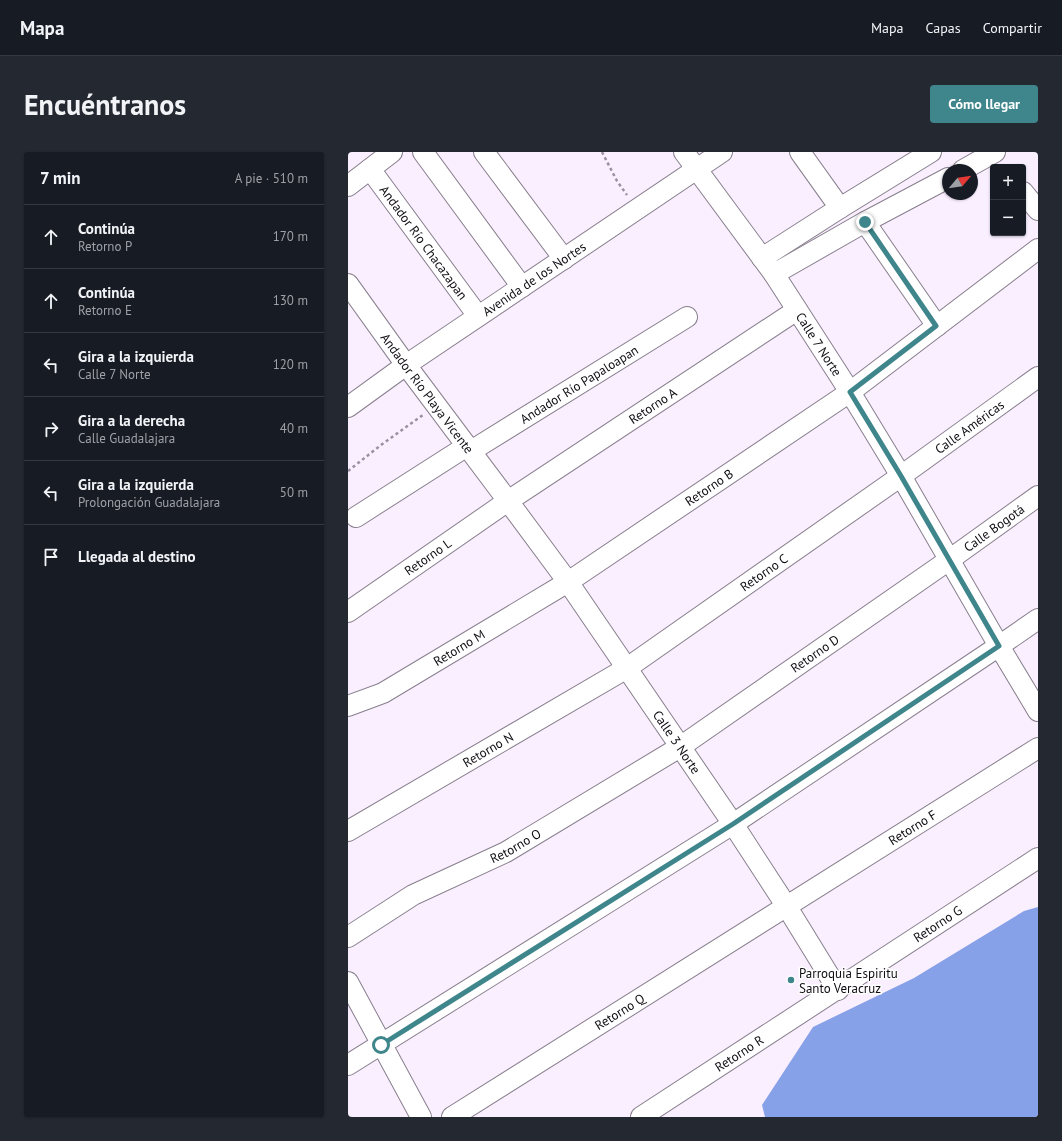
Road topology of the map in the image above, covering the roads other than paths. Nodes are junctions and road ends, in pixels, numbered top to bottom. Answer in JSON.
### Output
{"nodes":[{"id":1,"x":392,"y":152,"type":"edge"},
{"id":2,"x":423,"y":152,"type":"edge"},
{"id":3,"x":484,"y":152,"type":"edge"},
{"id":4,"x":684,"y":152,"type":"edge"},
{"id":5,"x":722,"y":152,"type":"edge"},
{"id":6,"x":800,"y":152,"type":"edge"},
{"id":7,"x":930,"y":152,"type":"edge"},
{"id":8,"x":997,"y":158,"type":"edge"},
{"id":9,"x":978,"y":165,"type":"edge"},
{"id":10,"x":370,"y":169,"type":"junction"},
{"id":11,"x":697,"y":169,"type":"junction"},
{"id":12,"x":942,"y":181,"type":"edge"},
{"id":13,"x":348,"y":186,"type":"edge"},
{"id":14,"x":1026,"y":196,"type":"edge"},
{"id":15,"x":840,"y":208,"type":"junction"},
{"id":16,"x":1038,"y":210,"type":"edge"},
{"id":17,"x":865,"y":222,"type":"junction"},
{"id":18,"x":1038,"y":249,"type":"edge"},
{"id":19,"x":762,"y":258,"type":"junction"},
{"id":20,"x":564,"y":259,"type":"junction"},
{"id":21,"x":774,"y":274,"type":"junction"},
{"id":22,"x":348,"y":284,"type":"edge"},
{"id":23,"x":522,"y":287,"type":"junction"},
{"id":24,"x":797,"y":310,"type":"junction"},
{"id":25,"x":478,"y":316,"type":"junction"},
{"id":26,"x":687,"y":317,"type":"dead end"},
{"id":27,"x":936,"y":326,"type":"junction"},
{"id":28,"x":406,"y":366,"type":"junction"},
{"id":29,"x":1038,"y":377,"type":"edge"},
{"id":30,"x":850,"y":392,"type":"junction"},
{"id":31,"x":348,"y":407,"type":"edge"},
{"id":32,"x":469,"y":448,"type":"junction"},
{"id":33,"x":901,"y":476,"type":"junction"},
{"id":34,"x":1038,"y":496,"type":"edge"},
{"id":35,"x":508,"y":501,"type":"junction"},
{"id":36,"x":356,"y":518,"type":"dead end"},
{"id":37,"x":949,"y":560,"type":"junction"},
{"id":38,"x":568,"y":582,"type":"junction"},
{"id":39,"x":348,"y":612,"type":"edge"},
{"id":40,"x":1038,"y":619,"type":"edge"},
{"id":41,"x":999,"y":646,"type":"junction"},
{"id":42,"x":627,"y":668,"type":"junction"},
{"id":43,"x":348,"y":706,"type":"edge"},
{"id":44,"x":1038,"y":711,"type":"edge"},
{"id":45,"x":680,"y":747,"type":"junction"},
{"id":46,"x":1038,"y":748,"type":"edge"},
{"id":47,"x":733,"y":824,"type":"junction"},
{"id":48,"x":348,"y":831,"type":"edge"},
{"id":49,"x":1038,"y":858,"type":"edge"},
{"id":50,"x":787,"y":907,"type":"junction"},
{"id":51,"x":348,"y":937,"type":"edge"},
{"id":52,"x":348,"y":982,"type":"edge"},
{"id":53,"x":838,"y":990,"type":"junction"},
{"id":54,"x":381,"y":1045,"type":"junction"},
{"id":55,"x":348,"y":1064,"type":"edge"},
{"id":56,"x":421,"y":1117,"type":"edge"},
{"id":57,"x":452,"y":1117,"type":"edge"},
{"id":58,"x":641,"y":1117,"type":"edge"}],
"edges":[{"from":1,"to":10,"type":"street"},
{"from":2,"to":23,"type":"street"},
{"from":3,"to":20,"type":"street"},
{"from":4,"to":11,"type":"street","name":"Calle 7 Norte"},
{"from":5,"to":11,"type":"street","name":"Avenida de los Nortes"},
{"from":6,"to":15,"type":"street"},
{"from":7,"to":15,"type":"street"},
{"from":8,"to":9,"type":"street"},
{"from":10,"to":13,"type":"street"},
{"from":10,"to":25,"type":"street","name":"Andador Río Chacazapan"},
{"from":11,"to":19,"type":"street","name":"Calle 7 Norte"},
{"from":11,"to":20,"type":"street","name":"Avenida de los Nortes"},
{"from":12,"to":17,"type":"street"},
{"from":14,"to":16,"type":"street"},
{"from":15,"to":19,"type":"street"},
{"from":17,"to":21,"type":"street"},
{"from":17,"to":27,"type":"street"},
{"from":18,"to":27,"type":"street","name":"Retorno B"},
{"from":19,"to":21,"type":"street","name":"Calle 7 Norte"},
{"from":20,"to":23,"type":"street","name":"Avenida de los Nortes"},
{"from":21,"to":24,"type":"street","name":"Calle 7 Norte"},
{"from":22,"to":28,"type":"street","name":"Andador Río Playa Vicente"},
{"from":23,"to":25,"type":"street","name":"Avenida de los Nortes"},
{"from":24,"to":30,"type":"street","name":"Calle 7 Norte"},
{"from":24,"to":35,"type":"street","name":"Retorno A"},
{"from":25,"to":28,"type":"street","name":"Avenida de los Nortes"},
{"from":26,"to":32,"type":"street","name":"Andador Río Papaloapan"},
{"from":27,"to":30,"type":"street","name":"Retorno B"},
{"from":28,"to":31,"type":"street","name":"Avenida de los Nortes"},
{"from":28,"to":32,"type":"street","name":"Andador Río Playa Vicente"},
{"from":29,"to":33,"type":"street","name":"Calle Américas"},
{"from":30,"to":33,"type":"street","name":"Calle 7 Norte"},
{"from":30,"to":38,"type":"street","name":"Retorno B"},
{"from":32,"to":35,"type":"street","name":"Andador Río Playa Vicente"},
{"from":32,"to":36,"type":"street","name":"Andador Río Papaloapan"},
{"from":33,"to":37,"type":"street","name":"Calle 7 Norte"},
{"from":33,"to":42,"type":"street","name":"Retorno C"},
{"from":34,"to":37,"type":"street","name":"Calle Bogotá"},
{"from":35,"to":38,"type":"street","name":"Calle 3 Norte"},
{"from":35,"to":39,"type":"street","name":"Retorno L"},
{"from":37,"to":41,"type":"street","name":"Calle 7 Norte"},
{"from":37,"to":45,"type":"street","name":"Retorno D"},
{"from":38,"to":42,"type":"street","name":"Calle 3 Norte"},
{"from":38,"to":43,"type":"street","name":"Retorno M"},
{"from":40,"to":41,"type":"street"},
{"from":41,"to":44,"type":"street","name":"Calle 7 Norte"},
{"from":41,"to":47,"type":"street"},
{"from":42,"to":45,"type":"street","name":"Calle 3 Norte"},
{"from":42,"to":48,"type":"street","name":"Retorno N"},
{"from":45,"to":47,"type":"street","name":"Calle 3 Norte"},
{"from":45,"to":51,"type":"street","name":"Retorno O"},
{"from":46,"to":50,"type":"street","name":"Retorno F"},
{"from":47,"to":50,"type":"street","name":"Calle 3 Norte"},
{"from":47,"to":54,"type":"street"},
{"from":49,"to":53,"type":"street","name":"Retorno G"},
{"from":50,"to":53,"type":"street","name":"Calle 3 Norte"},
{"from":50,"to":57,"type":"street","name":"Retorno Q"},
{"from":52,"to":54,"type":"street"},
{"from":53,"to":58,"type":"street","name":"Retorno R"},
{"from":54,"to":55,"type":"street"},
{"from":54,"to":56,"type":"street"}]}
